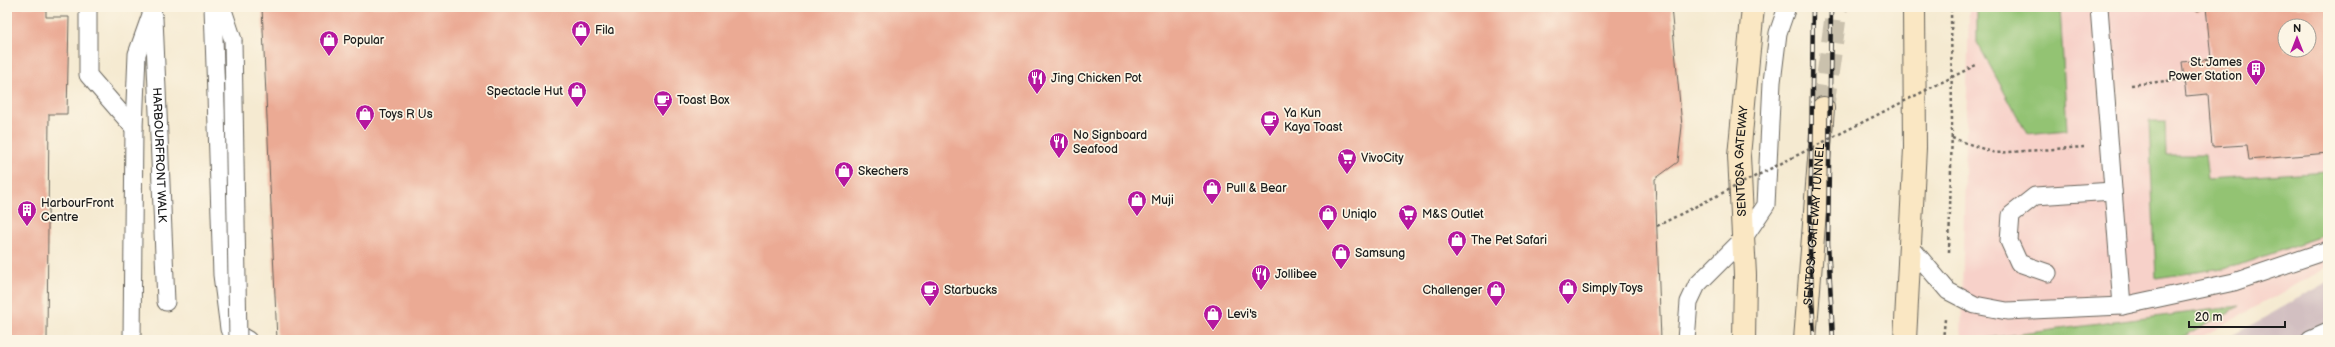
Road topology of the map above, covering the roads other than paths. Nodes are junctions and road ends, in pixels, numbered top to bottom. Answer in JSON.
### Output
{"nodes":[{"id":1,"x":88,"y":7,"type":"edge"},
{"id":2,"x":213,"y":7,"type":"edge"},
{"id":3,"x":222,"y":7,"type":"edge"},
{"id":4,"x":1753,"y":7,"type":"edge"},
{"id":5,"x":1787,"y":7,"type":"edge"},
{"id":6,"x":1914,"y":7,"type":"edge"},
{"id":7,"x":2099,"y":7,"type":"edge"},
{"id":8,"x":154,"y":8,"type":"edge"},
{"id":9,"x":1823,"y":108,"type":"tunnel mouth"},
{"id":10,"x":134,"y":128,"type":"junction"},
{"id":11,"x":2113,"y":190,"type":"junction"},
{"id":12,"x":1743,"y":239,"type":"junction"},
{"id":13,"x":1909,"y":245,"type":"junction"},
{"id":14,"x":2328,"y":250,"type":"edge"},
{"id":15,"x":2048,"y":273,"type":"dead end"},
{"id":16,"x":166,"y":302,"type":"dead end"},
{"id":17,"x":2122,"y":306,"type":"junction"},
{"id":18,"x":2328,"y":332,"type":"edge"},
{"id":19,"x":132,"y":340,"type":"edge"},
{"id":20,"x":238,"y":340,"type":"edge"},
{"id":21,"x":248,"y":340,"type":"edge"},
{"id":22,"x":1686,"y":340,"type":"edge"},
{"id":23,"x":1744,"y":340,"type":"edge"},
{"id":24,"x":1805,"y":340,"type":"edge"},
{"id":25,"x":1905,"y":340,"type":"edge"},
{"id":26,"x":2310,"y":340,"type":"edge"}],
"edges":[{"from":1,"to":10,"type":"lane"},
{"from":2,"to":21,"type":"lane"},
{"from":3,"to":20,"type":"lane","bridge":true},
{"from":4,"to":12,"type":"main road","name":"SENTOSA GATEWAY"},
{"from":5,"to":12,"type":"lane"},
{"from":6,"to":13,"type":"main road"},
{"from":7,"to":11,"type":"lane"},
{"from":8,"to":10,"type":"lane"},
{"from":8,"to":16,"type":"lane","name":"HARBOURFRONT WALK"},
{"from":9,"to":24,"type":"main road","name":"SENTOSA GATEWAY TUNNEL"},
{"from":10,"to":19,"type":"lane"},
{"from":11,"to":15,"type":"lane"},
{"from":11,"to":17,"type":"lane"},
{"from":12,"to":22,"type":"lane"},
{"from":12,"to":23,"type":"main road","name":"SENTOSA GATEWAY"},
{"from":13,"to":17,"type":"lane"},
{"from":13,"to":25,"type":"main road"},
{"from":14,"to":17,"type":"lane"},
{"from":18,"to":26,"type":"lane"}]}
